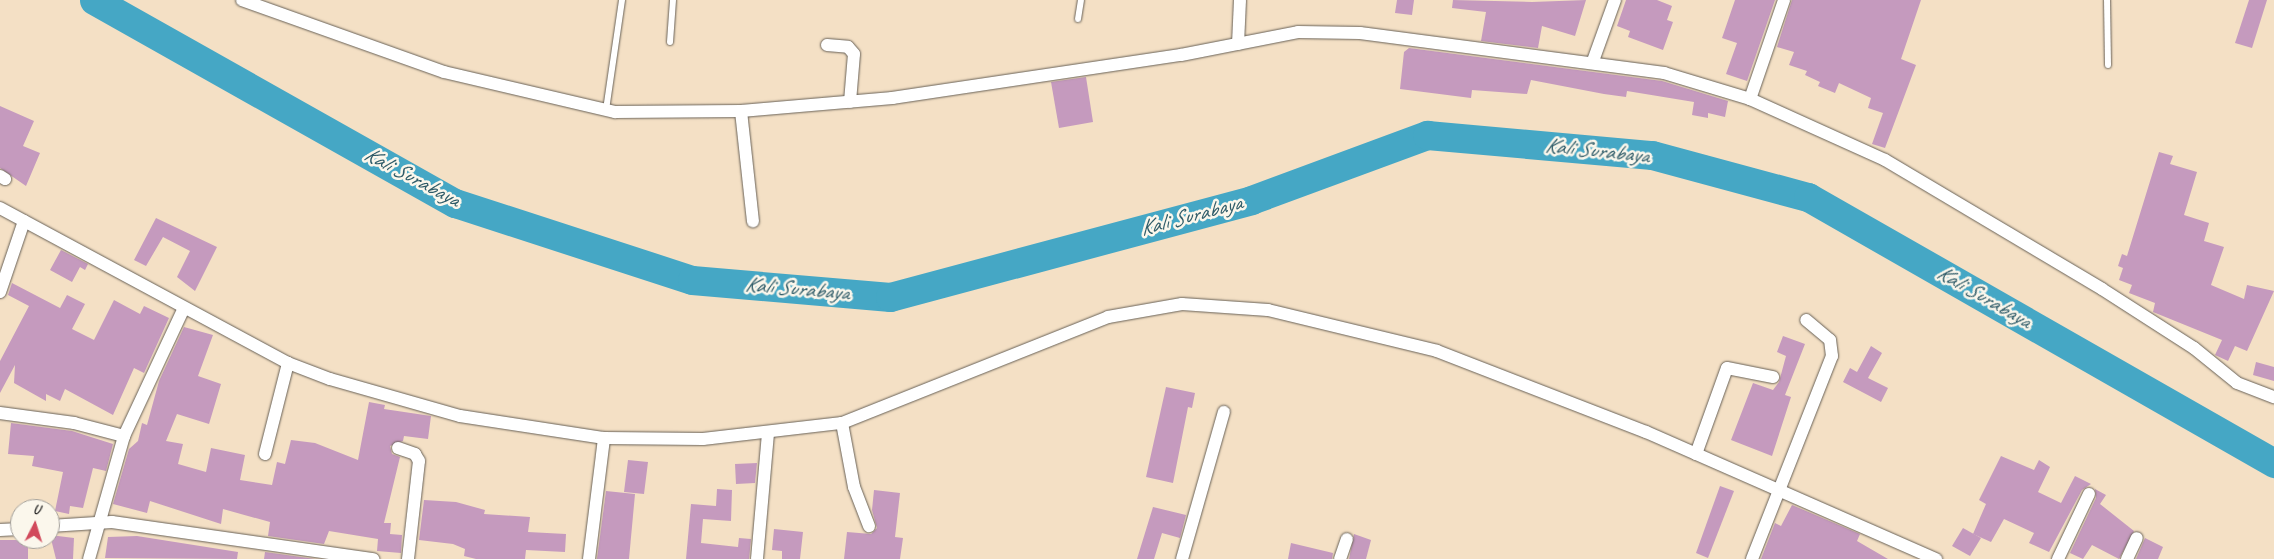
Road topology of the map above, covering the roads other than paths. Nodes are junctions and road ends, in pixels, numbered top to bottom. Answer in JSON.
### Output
{"nodes":[{"id":1,"x":242,"y":0,"type":"edge"},
{"id":2,"x":622,"y":0,"type":"edge"},
{"id":3,"x":674,"y":0,"type":"edge"},
{"id":4,"x":1081,"y":0,"type":"edge"},
{"id":5,"x":1240,"y":0,"type":"edge"},
{"id":6,"x":1615,"y":0,"type":"edge"},
{"id":7,"x":1784,"y":0,"type":"edge"},
{"id":8,"x":2107,"y":0,"type":"edge"},
{"id":9,"x":1078,"y":19,"type":"dead end"},
{"id":10,"x":670,"y":42,"type":"dead end"},
{"id":11,"x":1238,"y":44,"type":"junction"},
{"id":12,"x":827,"y":45,"type":"dead end"},
{"id":13,"x":1593,"y":61,"type":"junction"},
{"id":14,"x":2108,"y":66,"type":"dead end"},
{"id":15,"x":1750,"y":99,"type":"junction"},
{"id":16,"x":850,"y":102,"type":"junction"},
{"id":17,"x":606,"y":110,"type":"junction"},
{"id":18,"x":741,"y":111,"type":"junction"},
{"id":19,"x":0,"y":208,"type":"edge"},
{"id":20,"x":24,"y":221,"type":"junction"},
{"id":21,"x":753,"y":221,"type":"dead end"},
{"id":22,"x":0,"y":292,"type":"edge"},
{"id":23,"x":184,"y":308,"type":"junction"},
{"id":24,"x":1806,"y":320,"type":"dead end"},
{"id":25,"x":288,"y":362,"type":"junction"},
{"id":26,"x":1773,"y":377,"type":"dead end"},
{"id":27,"x":2274,"y":397,"type":"edge"},
{"id":28,"x":0,"y":412,"type":"edge"},
{"id":29,"x":1224,"y":412,"type":"dead end"},
{"id":30,"x":842,"y":423,"type":"junction"},
{"id":31,"x":768,"y":432,"type":"junction"},
{"id":32,"x":124,"y":436,"type":"junction"},
{"id":33,"x":604,"y":438,"type":"junction"},
{"id":34,"x":398,"y":448,"type":"dead end"},
{"id":35,"x":265,"y":454,"type":"dead end"},
{"id":36,"x":1696,"y":454,"type":"junction"},
{"id":37,"x":1781,"y":489,"type":"junction"},
{"id":38,"x":2089,"y":494,"type":"dead end"},
{"id":39,"x":98,"y":523,"type":"junction"},
{"id":40,"x":60,"y":525,"type":"edge"},
{"id":41,"x":869,"y":526,"type":"dead end"},
{"id":42,"x":2137,"y":538,"type":"dead end"},
{"id":43,"x":1347,"y":539,"type":"dead end"},
{"id":44,"x":1919,"y":555,"type":"edge"},
{"id":45,"x":89,"y":559,"type":"edge"},
{"id":46,"x":373,"y":559,"type":"edge"},
{"id":47,"x":408,"y":559,"type":"edge"},
{"id":48,"x":589,"y":559,"type":"edge"},
{"id":49,"x":757,"y":559,"type":"edge"},
{"id":50,"x":1182,"y":559,"type":"edge"},
{"id":51,"x":1340,"y":559,"type":"edge"},
{"id":52,"x":1752,"y":559,"type":"edge"},
{"id":53,"x":1936,"y":559,"type":"edge"},
{"id":54,"x":2058,"y":559,"type":"edge"},
{"id":55,"x":2127,"y":559,"type":"edge"}],
"edges":[{"from":1,"to":17,"type":"street"},
{"from":2,"to":17,"type":"lane"},
{"from":3,"to":10,"type":"lane"},
{"from":4,"to":9,"type":"lane"},
{"from":5,"to":11,"type":"street"},
{"from":6,"to":13,"type":"street"},
{"from":7,"to":15,"type":"street"},
{"from":8,"to":14,"type":"lane"},
{"from":11,"to":13,"type":"street"},
{"from":11,"to":16,"type":"street"},
{"from":12,"to":16,"type":"street"},
{"from":13,"to":15,"type":"street"},
{"from":15,"to":27,"type":"street"},
{"from":16,"to":18,"type":"street"},
{"from":17,"to":18,"type":"street"},
{"from":18,"to":21,"type":"street"},
{"from":19,"to":20,"type":"street"},
{"from":20,"to":22,"type":"street"},
{"from":20,"to":23,"type":"street"},
{"from":23,"to":25,"type":"street"},
{"from":23,"to":32,"type":"street"},
{"from":24,"to":37,"type":"street"},
{"from":25,"to":33,"type":"street"},
{"from":25,"to":35,"type":"street"},
{"from":26,"to":36,"type":"street"},
{"from":28,"to":32,"type":"street"},
{"from":29,"to":50,"type":"street"},
{"from":30,"to":31,"type":"street"},
{"from":30,"to":36,"type":"street"},
{"from":30,"to":41,"type":"street"},
{"from":31,"to":33,"type":"street"},
{"from":31,"to":49,"type":"street"},
{"from":32,"to":39,"type":"street"},
{"from":33,"to":48,"type":"street"},
{"from":34,"to":47,"type":"street"},
{"from":36,"to":37,"type":"street"},
{"from":37,"to":44,"type":"street"},
{"from":37,"to":52,"type":"street"},
{"from":38,"to":54,"type":"street"},
{"from":39,"to":40,"type":"street"},
{"from":39,"to":45,"type":"street"},
{"from":39,"to":46,"type":"street"},
{"from":42,"to":55,"type":"street"},
{"from":43,"to":51,"type":"street"},
{"from":44,"to":53,"type":"street"}]}
